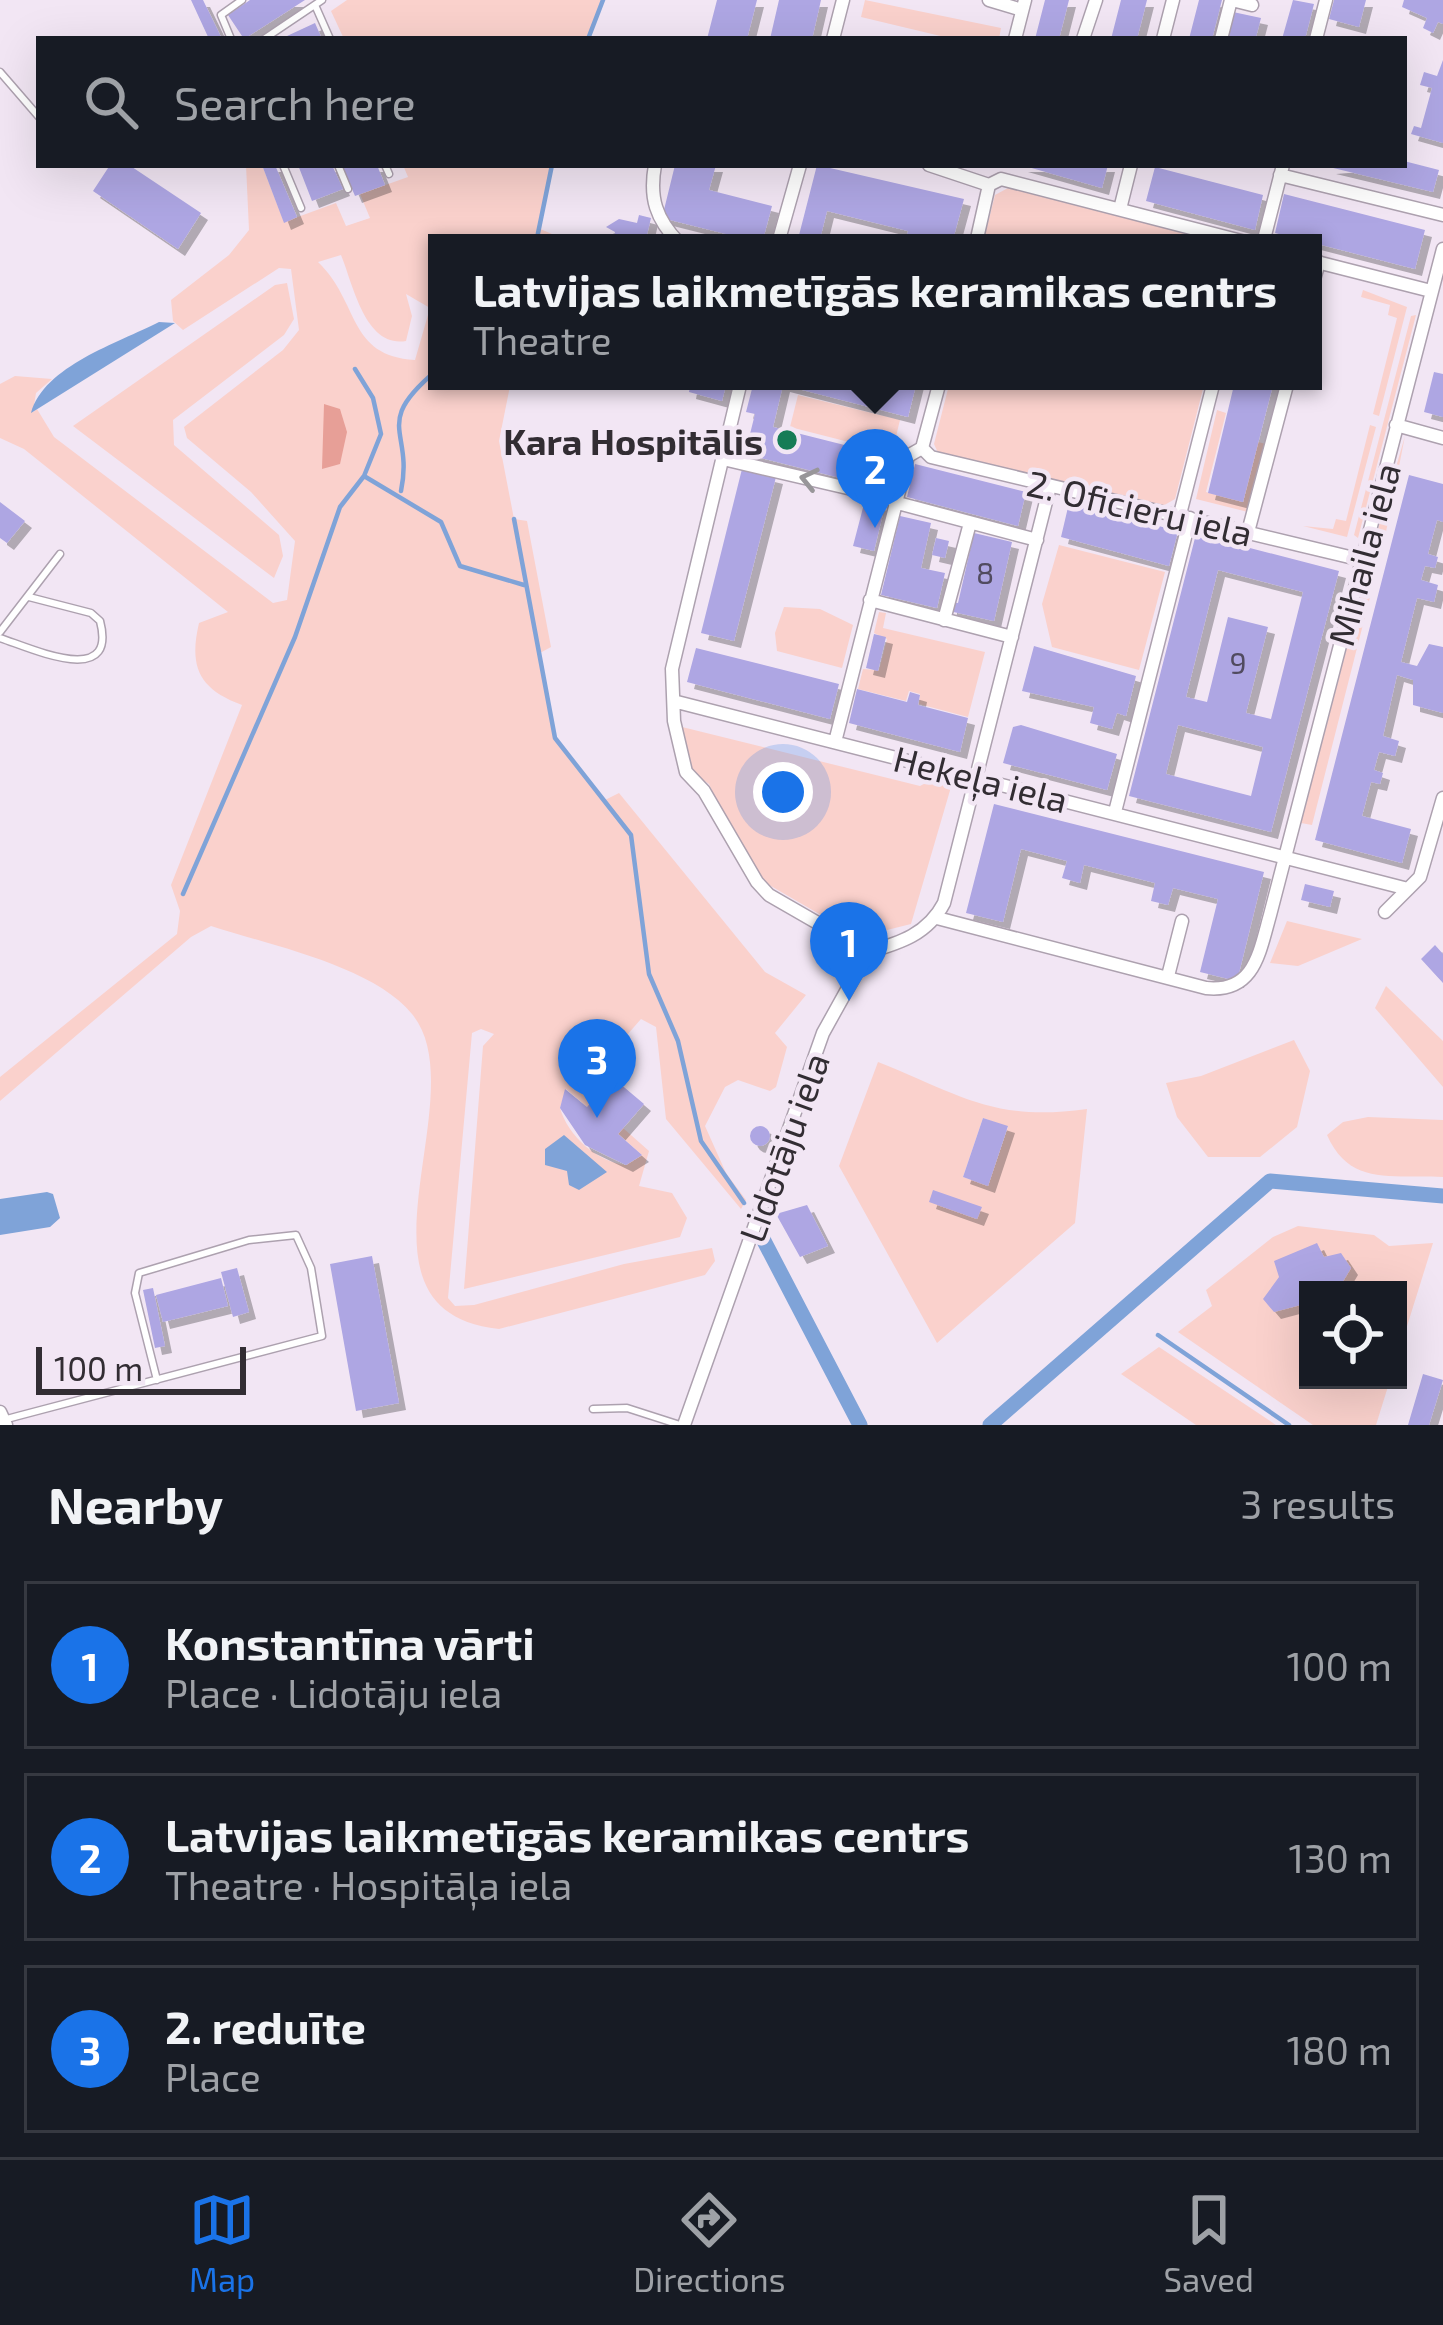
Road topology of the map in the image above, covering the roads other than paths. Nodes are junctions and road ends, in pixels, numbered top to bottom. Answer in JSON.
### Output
{"nodes":[{"id":1,"x":215,"y":0,"type":"edge"},
{"id":2,"x":242,"y":0,"type":"edge"},
{"id":3,"x":843,"y":0,"type":"edge"},
{"id":4,"x":989,"y":0,"type":"edge"},
{"id":5,"x":1096,"y":0,"type":"edge"},
{"id":6,"x":1173,"y":0,"type":"edge"},
{"id":7,"x":1232,"y":0,"type":"edge"},
{"id":8,"x":1326,"y":0,"type":"edge"},
{"id":9,"x":319,"y":2,"type":"edge"},
{"id":10,"x":1023,"y":5,"type":"edge"},
{"id":11,"x":1252,"y":5,"type":"dead end"},
{"id":12,"x":221,"y":15,"type":"junction"},
{"id":13,"x":280,"y":28,"type":"junction"},
{"id":14,"x":230,"y":36,"type":"edge"},
{"id":15,"x":268,"y":36,"type":"edge"},
{"id":16,"x":284,"y":36,"type":"edge"},
{"id":17,"x":329,"y":36,"type":"edge"},
{"id":18,"x":833,"y":36,"type":"edge"},
{"id":19,"x":1016,"y":36,"type":"edge"},
{"id":20,"x":1084,"y":36,"type":"edge"},
{"id":21,"x":1164,"y":36,"type":"edge"},
{"id":22,"x":1222,"y":36,"type":"edge"},
{"id":23,"x":1317,"y":36,"type":"edge"},
{"id":24,"x":0,"y":72,"type":"edge"},
{"id":25,"x":36,"y":114,"type":"edge"},
{"id":26,"x":284,"y":168,"type":"edge"},
{"id":27,"x":339,"y":168,"type":"edge"},
{"id":28,"x":386,"y":168,"type":"edge"},
{"id":29,"x":655,"y":168,"type":"edge"},
{"id":30,"x":799,"y":168,"type":"edge"},
{"id":31,"x":944,"y":168,"type":"edge"},
{"id":32,"x":1130,"y":168,"type":"edge"},
{"id":33,"x":1278,"y":168,"type":"edge"},
{"id":34,"x":389,"y":174,"type":"dead end"},
{"id":35,"x":983,"y":176,"type":"edge"},
{"id":36,"x":349,"y":189,"type":"dead end"},
{"id":37,"x":301,"y":208,"type":"dead end"},
{"id":38,"x":1120,"y":209,"type":"junction"},
{"id":39,"x":1443,"y":215,"type":"edge"},
{"id":40,"x":670,"y":234,"type":"edge"},
{"id":41,"x":781,"y":234,"type":"edge"},
{"id":42,"x":977,"y":234,"type":"edge"},
{"id":43,"x":1214,"y":234,"type":"edge"},
{"id":44,"x":1265,"y":234,"type":"edge"},
{"id":45,"x":1443,"y":249,"type":"edge"},
{"id":46,"x":1322,"y":263,"type":"edge"},
{"id":47,"x":1431,"y":291,"type":"junction"},
{"id":48,"x":739,"y":390,"type":"edge"},
{"id":49,"x":938,"y":390,"type":"edge"},
{"id":50,"x":1212,"y":390,"type":"edge"},
{"id":51,"x":1286,"y":390,"type":"edge"},
{"id":52,"x":1396,"y":425,"type":"junction"},
{"id":53,"x":1443,"y":438,"type":"edge"},
{"id":54,"x":922,"y":448,"type":"junction"},
{"id":55,"x":723,"y":459,"type":"junction"},
{"id":56,"x":1050,"y":486,"type":"junction"},
{"id":57,"x":895,"y":501,"type":"junction"},
{"id":58,"x":1185,"y":518,"type":"junction"},
{"id":59,"x":970,"y":523,"type":"junction"},
{"id":60,"x":1249,"y":532,"type":"junction"},
{"id":61,"x":1037,"y":540,"type":"junction"},
{"id":62,"x":60,"y":554,"type":"dead end"},
{"id":63,"x":1362,"y":560,"type":"junction"},
{"id":64,"x":28,"y":596,"type":"junction"},
{"id":65,"x":870,"y":600,"type":"junction"},
{"id":66,"x":944,"y":620,"type":"junction"},
{"id":67,"x":0,"y":635,"type":"edge"},
{"id":68,"x":1012,"y":637,"type":"junction"},
{"id":69,"x":677,"y":702,"type":"junction"},
{"id":70,"x":835,"y":742,"type":"junction"},
{"id":71,"x":977,"y":777,"type":"junction"},
{"id":72,"x":1443,"y":798,"type":"edge"},
{"id":73,"x":1115,"y":812,"type":"junction"},
{"id":74,"x":1283,"y":859,"type":"junction"},
{"id":75,"x":1408,"y":889,"type":"junction"},
{"id":76,"x":1384,"y":912,"type":"dead end"},
{"id":77,"x":937,"y":917,"type":"junction"},
{"id":78,"x":1182,"y":921,"type":"dead end"},
{"id":79,"x":868,"y":952,"type":"junction"},
{"id":80,"x":1168,"y":976,"type":"junction"},
{"id":81,"x":157,"y":1380,"type":"junction"},
{"id":82,"x":593,"y":1409,"type":"dead end"},
{"id":83,"x":3,"y":1419,"type":"edge"},
{"id":84,"x":682,"y":1425,"type":"edge"}],
"edges":[{"from":1,"to":12,"type":"lane"},
{"from":2,"to":12,"type":"lane"},
{"from":3,"to":18,"type":"street"},
{"from":4,"to":10,"type":"street"},
{"from":5,"to":20,"type":"street"},
{"from":6,"to":21,"type":"street"},
{"from":7,"to":11,"type":"street"},
{"from":7,"to":22,"type":"street"},
{"from":8,"to":23,"type":"street"},
{"from":9,"to":13,"type":"lane"},
{"from":9,"to":17,"type":"lane"},
{"from":10,"to":19,"type":"street"},
{"from":12,"to":14,"type":"lane"},
{"from":13,"to":15,"type":"lane"},
{"from":13,"to":16,"type":"lane"},
{"from":24,"to":25,"type":"lane"},
{"from":26,"to":37,"type":"lane"},
{"from":27,"to":36,"type":"lane"},
{"from":28,"to":34,"type":"lane"},
{"from":29,"to":40,"type":"street"},
{"from":30,"to":41,"type":"street"},
{"from":31,"to":35,"type":"street"},
{"from":32,"to":38,"type":"street"},
{"from":33,"to":39,"type":"street"},
{"from":33,"to":44,"type":"street"},
{"from":35,"to":38,"type":"street"},
{"from":35,"to":42,"type":"street"},
{"from":38,"to":43,"type":"street"},
{"from":45,"to":47,"type":"street","name":"Mihaila iela"},
{"from":46,"to":47,"type":"street"},
{"from":47,"to":52,"type":"street","name":"Mihaila iela"},
{"from":48,"to":55,"type":"street"},
{"from":49,"to":54,"type":"street"},
{"from":50,"to":58,"type":"street"},
{"from":51,"to":60,"type":"street"},
{"from":52,"to":53,"type":"street"},
{"from":52,"to":63,"type":"street","name":"Mihaila iela"},
{"from":54,"to":56,"type":"street","name":"2. Oficieru iela"},
{"from":54,"to":57,"type":"street"},
{"from":57,"to":55,"type":"street","one_way":true},
{"from":55,"to":69,"type":"street"},
{"from":56,"to":58,"type":"street","name":"2. Oficieru iela"},
{"from":56,"to":61,"type":"street"},
{"from":57,"to":59,"type":"street"},
{"from":57,"to":65,"type":"street"},
{"from":58,"to":60,"type":"street","name":"2. Oficieru iela"},
{"from":58,"to":73,"type":"street"},
{"from":59,"to":61,"type":"street"},
{"from":59,"to":66,"type":"street"},
{"from":60,"to":63,"type":"street","name":"2. Oficieru iela"},
{"from":61,"to":68,"type":"street"},
{"from":62,"to":64,"type":"lane"},
{"from":63,"to":74,"type":"street","name":"Mihaila iela"},
{"from":64,"to":67,"type":"lane"},
{"from":64,"to":67,"type":"lane"},
{"from":65,"to":66,"type":"street"},
{"from":65,"to":70,"type":"street"},
{"from":66,"to":68,"type":"street"},
{"from":68,"to":71,"type":"street"},
{"from":69,"to":70,"type":"street","name":"Hekeļa iela"},
{"from":69,"to":79,"type":"street"},
{"from":70,"to":71,"type":"street","name":"Hekeļa iela"},
{"from":71,"to":73,"type":"street","name":"Hekeļa iela"},
{"from":71,"to":77,"type":"street"},
{"from":72,"to":75,"type":"street"},
{"from":73,"to":74,"type":"street","name":"Hekeļa iela"},
{"from":74,"to":75,"type":"street","name":"Hekeļa iela"},
{"from":74,"to":80,"type":"street","name":"Mihaila iela"},
{"from":75,"to":76,"type":"street"},
{"from":77,"to":79,"type":"street"},
{"from":77,"to":80,"type":"street","name":"Mihaila iela"},
{"from":78,"to":80,"type":"street"},
{"from":79,"to":84,"type":"street","name":"Lidotāju iela"},
{"from":81,"to":81,"type":"lane"},
{"from":81,"to":83,"type":"lane"},
{"from":82,"to":84,"type":"lane"}]}
